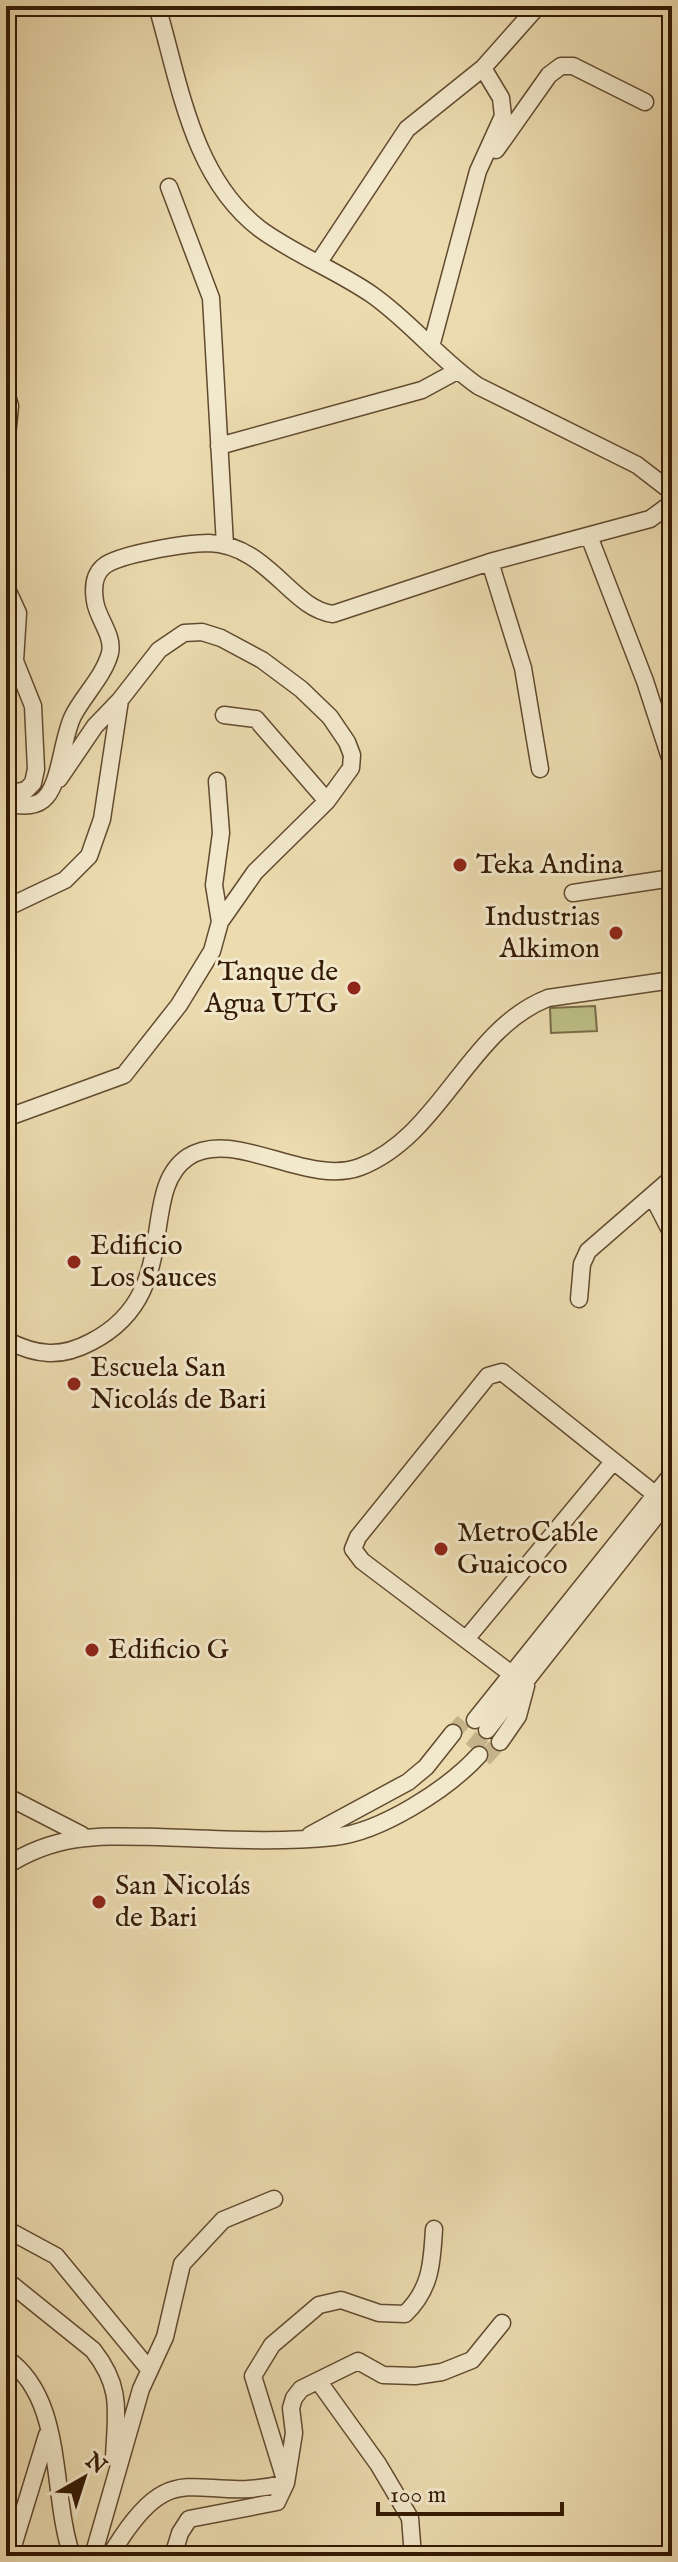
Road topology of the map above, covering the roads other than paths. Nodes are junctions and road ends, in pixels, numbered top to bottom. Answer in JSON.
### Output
{"nodes":[{"id":1,"x":157,"y":6,"type":"edge"},
{"id":2,"x":538,"y":6,"type":"edge"},
{"id":3,"x":483,"y":68,"type":"junction"},
{"id":4,"x":645,"y":102,"type":"dead end"},
{"id":5,"x":476,"y":177,"type":"junction"},
{"id":6,"x":169,"y":187,"type":"dead end"},
{"id":7,"x":319,"y":262,"type":"junction"},
{"id":8,"x":432,"y":343,"type":"junction"},
{"id":9,"x":457,"y":371,"type":"junction"},
{"id":10,"x":6,"y":392,"type":"edge"},
{"id":11,"x":6,"y":446,"type":"edge"},
{"id":12,"x":219,"y":446,"type":"junction"},
{"id":13,"x":672,"y":492,"type":"edge"},
{"id":14,"x":672,"y":503,"type":"edge"},
{"id":15,"x":589,"y":536,"type":"junction"},
{"id":16,"x":225,"y":545,"type":"junction"},
{"id":17,"x":490,"y":562,"type":"junction"},
{"id":18,"x":6,"y":587,"type":"edge"},
{"id":19,"x":120,"y":700,"type":"junction"},
{"id":20,"x":224,"y":715,"type":"dead end"},
{"id":21,"x":672,"y":764,"type":"edge"},
{"id":22,"x":540,"y":769,"type":"dead end"},
{"id":23,"x":217,"y":781,"type":"dead end"},
{"id":24,"x":49,"y":793,"type":"junction"},
{"id":25,"x":6,"y":794,"type":"edge"},
{"id":26,"x":327,"y":801,"type":"junction"},
{"id":27,"x":6,"y":804,"type":"edge"},
{"id":28,"x":672,"y":878,"type":"edge"},
{"id":29,"x":573,"y":893,"type":"dead end"},
{"id":30,"x":6,"y":908,"type":"edge"},
{"id":31,"x":220,"y":922,"type":"junction"},
{"id":32,"x":672,"y":980,"type":"edge"},
{"id":33,"x":6,"y":1118,"type":"edge"},
{"id":34,"x":672,"y":1178,"type":"edge"},
{"id":35,"x":653,"y":1197,"type":"junction"},
{"id":36,"x":672,"y":1234,"type":"edge"},
{"id":37,"x":579,"y":1299,"type":"dead end"},
{"id":38,"x":6,"y":1340,"type":"edge"},
{"id":39,"x":612,"y":1463,"type":"junction"},
{"id":40,"x":672,"y":1474,"type":"edge"},
{"id":41,"x":664,"y":1497,"type":"edge"},
{"id":42,"x":467,"y":1638,"type":"junction"},
{"id":43,"x":514,"y":1686,"type":"junction"},
{"id":44,"x":6,"y":1796,"type":"edge"},
{"id":45,"x":82,"y":1835,"type":"junction"},
{"id":46,"x":305,"y":1837,"type":"junction"},
{"id":47,"x":6,"y":1866,"type":"edge"},
{"id":48,"x":274,"y":2199,"type":"dead end"},
{"id":49,"x":6,"y":2229,"type":"edge"},
{"id":50,"x":434,"y":2229,"type":"dead end"},
{"id":51,"x":6,"y":2280,"type":"edge"},
{"id":52,"x":502,"y":2323,"type":"dead end"},
{"id":53,"x":6,"y":2358,"type":"edge"},
{"id":54,"x":148,"y":2368,"type":"junction"},
{"id":55,"x":319,"y":2382,"type":"junction"},
{"id":56,"x":49,"y":2430,"type":"junction"},
{"id":57,"x":113,"y":2476,"type":"junction"},
{"id":58,"x":286,"y":2483,"type":"junction"},
{"id":59,"x":61,"y":2524,"type":"junction"},
{"id":60,"x":10,"y":2556,"type":"edge"},
{"id":61,"x":62,"y":2556,"type":"edge"},
{"id":62,"x":72,"y":2556,"type":"edge"},
{"id":63,"x":93,"y":2556,"type":"edge"},
{"id":64,"x":110,"y":2556,"type":"edge"},
{"id":65,"x":173,"y":2556,"type":"edge"},
{"id":66,"x":413,"y":2556,"type":"edge"}],
"edges":[{"from":1,"to":7,"type":"street"},
{"from":2,"to":3,"type":"street"},
{"from":3,"to":5,"type":"street"},
{"from":3,"to":7,"type":"street"},
{"from":4,"to":5,"type":"street"},
{"from":5,"to":8,"type":"street"},
{"from":6,"to":12,"type":"street"},
{"from":7,"to":8,"type":"street"},
{"from":8,"to":9,"type":"street"},
{"from":9,"to":12,"type":"street"},
{"from":9,"to":13,"type":"street"},
{"from":10,"to":11,"type":"street"},
{"from":12,"to":16,"type":"street"},
{"from":14,"to":15,"type":"street"},
{"from":15,"to":17,"type":"street"},
{"from":15,"to":21,"type":"street"},
{"from":16,"to":17,"type":"street"},
{"from":16,"to":24,"type":"street"},
{"from":17,"to":22,"type":"street"},
{"from":18,"to":25,"type":"street"},
{"from":19,"to":24,"type":"street"},
{"from":19,"to":26,"type":"street"},
{"from":19,"to":30,"type":"street"},
{"from":20,"to":26,"type":"street"},
{"from":23,"to":31,"type":"street"},
{"from":24,"to":27,"type":"street"},
{"from":26,"to":31,"type":"street"},
{"from":28,"to":29,"type":"street"},
{"from":31,"to":33,"type":"street"},
{"from":32,"to":38,"type":"street"},
{"from":34,"to":35,"type":"street"},
{"from":35,"to":36,"type":"street"},
{"from":35,"to":37,"type":"street"},
{"from":39,"to":41,"type":"street"},
{"from":39,"to":42,"type":"street"},
{"from":39,"to":42,"type":"street"},
{"from":40,"to":41,"type":"street"},
{"from":41,"to":43,"type":"street"},
{"from":42,"to":43,"type":"street"},
{"from":43,"to":43,"type":"street"},
{"from":44,"to":45,"type":"street"},
{"from":45,"to":46,"type":"street"},
{"from":45,"to":47,"type":"street"},
{"from":46,"to":46,"type":"street"},
{"from":48,"to":54,"type":"street"},
{"from":49,"to":54,"type":"street"},
{"from":50,"to":58,"type":"street"},
{"from":51,"to":57,"type":"street"},
{"from":52,"to":55,"type":"street"},
{"from":53,"to":56,"type":"street"},
{"from":54,"to":57,"type":"street"},
{"from":55,"to":58,"type":"street"},
{"from":55,"to":66,"type":"street"},
{"from":56,"to":59,"type":"street"},
{"from":56,"to":60,"type":"street"},
{"from":57,"to":63,"type":"street"},
{"from":58,"to":64,"type":"street"},
{"from":58,"to":65,"type":"street"},
{"from":59,"to":61,"type":"street"},
{"from":59,"to":62,"type":"street"}]}
